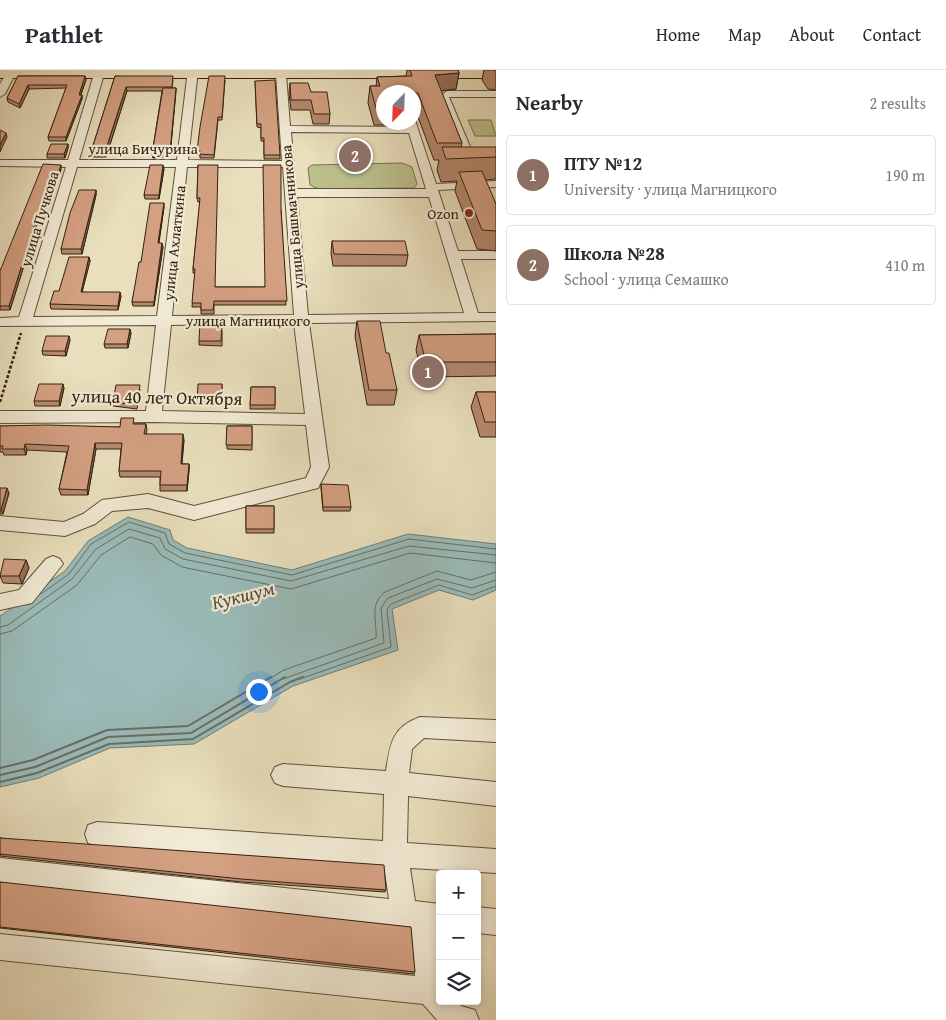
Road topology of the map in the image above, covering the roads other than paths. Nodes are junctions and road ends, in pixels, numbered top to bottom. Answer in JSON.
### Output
{"nodes":[{"id":1,"x":193,"y":72,"type":"edge"},
{"id":2,"x":463,"y":72,"type":"edge"},
{"id":3,"x":6,"y":73,"type":"edge"},
{"id":4,"x":286,"y":73,"type":"edge"},
{"id":5,"x":99,"y":74,"type":"junction"},
{"id":6,"x":393,"y":74,"type":"junction"},
{"id":7,"x":496,"y":74,"type":"edge"},
{"id":8,"x":398,"y":85,"type":"edge"},
{"id":9,"x":0,"y":94,"type":"edge"},
{"id":10,"x":496,"y":94,"type":"edge"},
{"id":11,"x":376,"y":127,"type":"edge"},
{"id":12,"x":284,"y":129,"type":"junction"},
{"id":13,"x":414,"y":130,"type":"edge"},
{"id":14,"x":496,"y":154,"type":"edge"},
{"id":15,"x":182,"y":162,"type":"junction"},
{"id":16,"x":0,"y":163,"type":"edge"},
{"id":17,"x":73,"y":164,"type":"junction"},
{"id":18,"x":286,"y":164,"type":"junction"},
{"id":19,"x":468,"y":164,"type":"edge"},
{"id":20,"x":496,"y":164,"type":"edge"},
{"id":21,"x":434,"y":190,"type":"junction"},
{"id":22,"x":495,"y":191,"type":"edge"},
{"id":23,"x":289,"y":193,"type":"junction"},
{"id":24,"x":454,"y":255,"type":"junction"},
{"id":25,"x":496,"y":255,"type":"edge"},
{"id":26,"x":496,"y":317,"type":"edge"},
{"id":27,"x":473,"y":318,"type":"junction"},
{"id":28,"x":301,"y":319,"type":"junction"},
{"id":29,"x":166,"y":320,"type":"junction"},
{"id":30,"x":25,"y":321,"type":"junction"},
{"id":31,"x":0,"y":322,"type":"edge"},
{"id":32,"x":153,"y":416,"type":"junction"},
{"id":33,"x":0,"y":417,"type":"edge"},
{"id":34,"x":313,"y":420,"type":"junction"},
{"id":35,"x":0,"y":523,"type":"edge"},
{"id":36,"x":53,"y":564,"type":"dead end"},
{"id":37,"x":0,"y":602,"type":"edge"},
{"id":38,"x":496,"y":731,"type":"edge"},
{"id":39,"x":284,"y":775,"type":"dead end"},
{"id":40,"x":396,"y":783,"type":"junction"},
{"id":41,"x":496,"y":794,"type":"edge"},
{"id":42,"x":96,"y":834,"type":"dead end"},
{"id":43,"x":395,"y":853,"type":"junction"},
{"id":44,"x":496,"y":861,"type":"edge"},
{"id":45,"x":0,"y":871,"type":"edge"},
{"id":46,"x":422,"y":916,"type":"edge"},
{"id":47,"x":481,"y":920,"type":"edge"},
{"id":48,"x":496,"y":922,"type":"edge"},
{"id":49,"x":0,"y":946,"type":"edge"},
{"id":50,"x":430,"y":991,"type":"junction"},
{"id":51,"x":454,"y":1020,"type":"edge"},
{"id":52,"x":465,"y":1020,"type":"edge"}],
"edges":[{"from":1,"to":4,"type":"main road"},
{"from":1,"to":5,"type":"main road"},
{"from":1,"to":15,"type":"street","name":"улица Ахлаткина"},
{"from":2,"to":6,"type":"main road"},
{"from":2,"to":7,"type":"main road"},
{"from":3,"to":5,"type":"main road"},
{"from":3,"to":9,"type":"street"},
{"from":4,"to":6,"type":"main road"},
{"from":4,"to":12,"type":"street","name":"улица Башмачникова"},
{"from":5,"to":17,"type":"street","name":"улица Пучкова"},
{"from":6,"to":8,"type":"street"},
{"from":10,"to":14,"type":"street"},
{"from":11,"to":12,"type":"street"},
{"from":12,"to":18,"type":"street","name":"улица Башмачникова"},
{"from":13,"to":21,"type":"street"},
{"from":15,"to":17,"type":"street","name":"улица Бичурина"},
{"from":15,"to":18,"type":"street","name":"улица Бичурина"},
{"from":15,"to":29,"type":"street","name":"улица Ахлаткина"},
{"from":16,"to":17,"type":"street","name":"улица Бичурина"},
{"from":17,"to":30,"type":"street","name":"улица Пучкова"},
{"from":18,"to":23,"type":"street","name":"улица Башмачникова"},
{"from":19,"to":20,"type":"street"},
{"from":21,"to":22,"type":"street"},
{"from":21,"to":23,"type":"street"},
{"from":21,"to":24,"type":"street"},
{"from":23,"to":28,"type":"street","name":"улица Башмачникова"},
{"from":24,"to":25,"type":"street"},
{"from":24,"to":27,"type":"street"},
{"from":26,"to":27,"type":"street","name":"улица Магницкого"},
{"from":27,"to":28,"type":"street","name":"улица Магницкого"},
{"from":28,"to":29,"type":"street","name":"улица Магницкого"},
{"from":28,"to":34,"type":"street","name":"улица Башмачникова"},
{"from":29,"to":30,"type":"street","name":"улица Магницкого"},
{"from":29,"to":32,"type":"street","name":"улица Ахлаткина"},
{"from":30,"to":31,"type":"street","name":"улица Магницкого"},
{"from":32,"to":33,"type":"street","name":"улица 40 лет Октября"},
{"from":32,"to":34,"type":"street","name":"улица 40 лет Октября"},
{"from":34,"to":35,"type":"street","name":"улица Башмачникова"},
{"from":36,"to":37,"type":"street"},
{"from":38,"to":40,"type":"street"},
{"from":39,"to":40,"type":"street"},
{"from":40,"to":41,"type":"street"},
{"from":40,"to":43,"type":"street"},
{"from":42,"to":43,"type":"street"},
{"from":43,"to":44,"type":"street"},
{"from":43,"to":46,"type":"street"},
{"from":45,"to":46,"type":"street"},
{"from":46,"to":50,"type":"street"},
{"from":47,"to":48,"type":"street"},
{"from":49,"to":50,"type":"street"},
{"from":50,"to":51,"type":"street"},
{"from":51,"to":52,"type":"street"}]}
